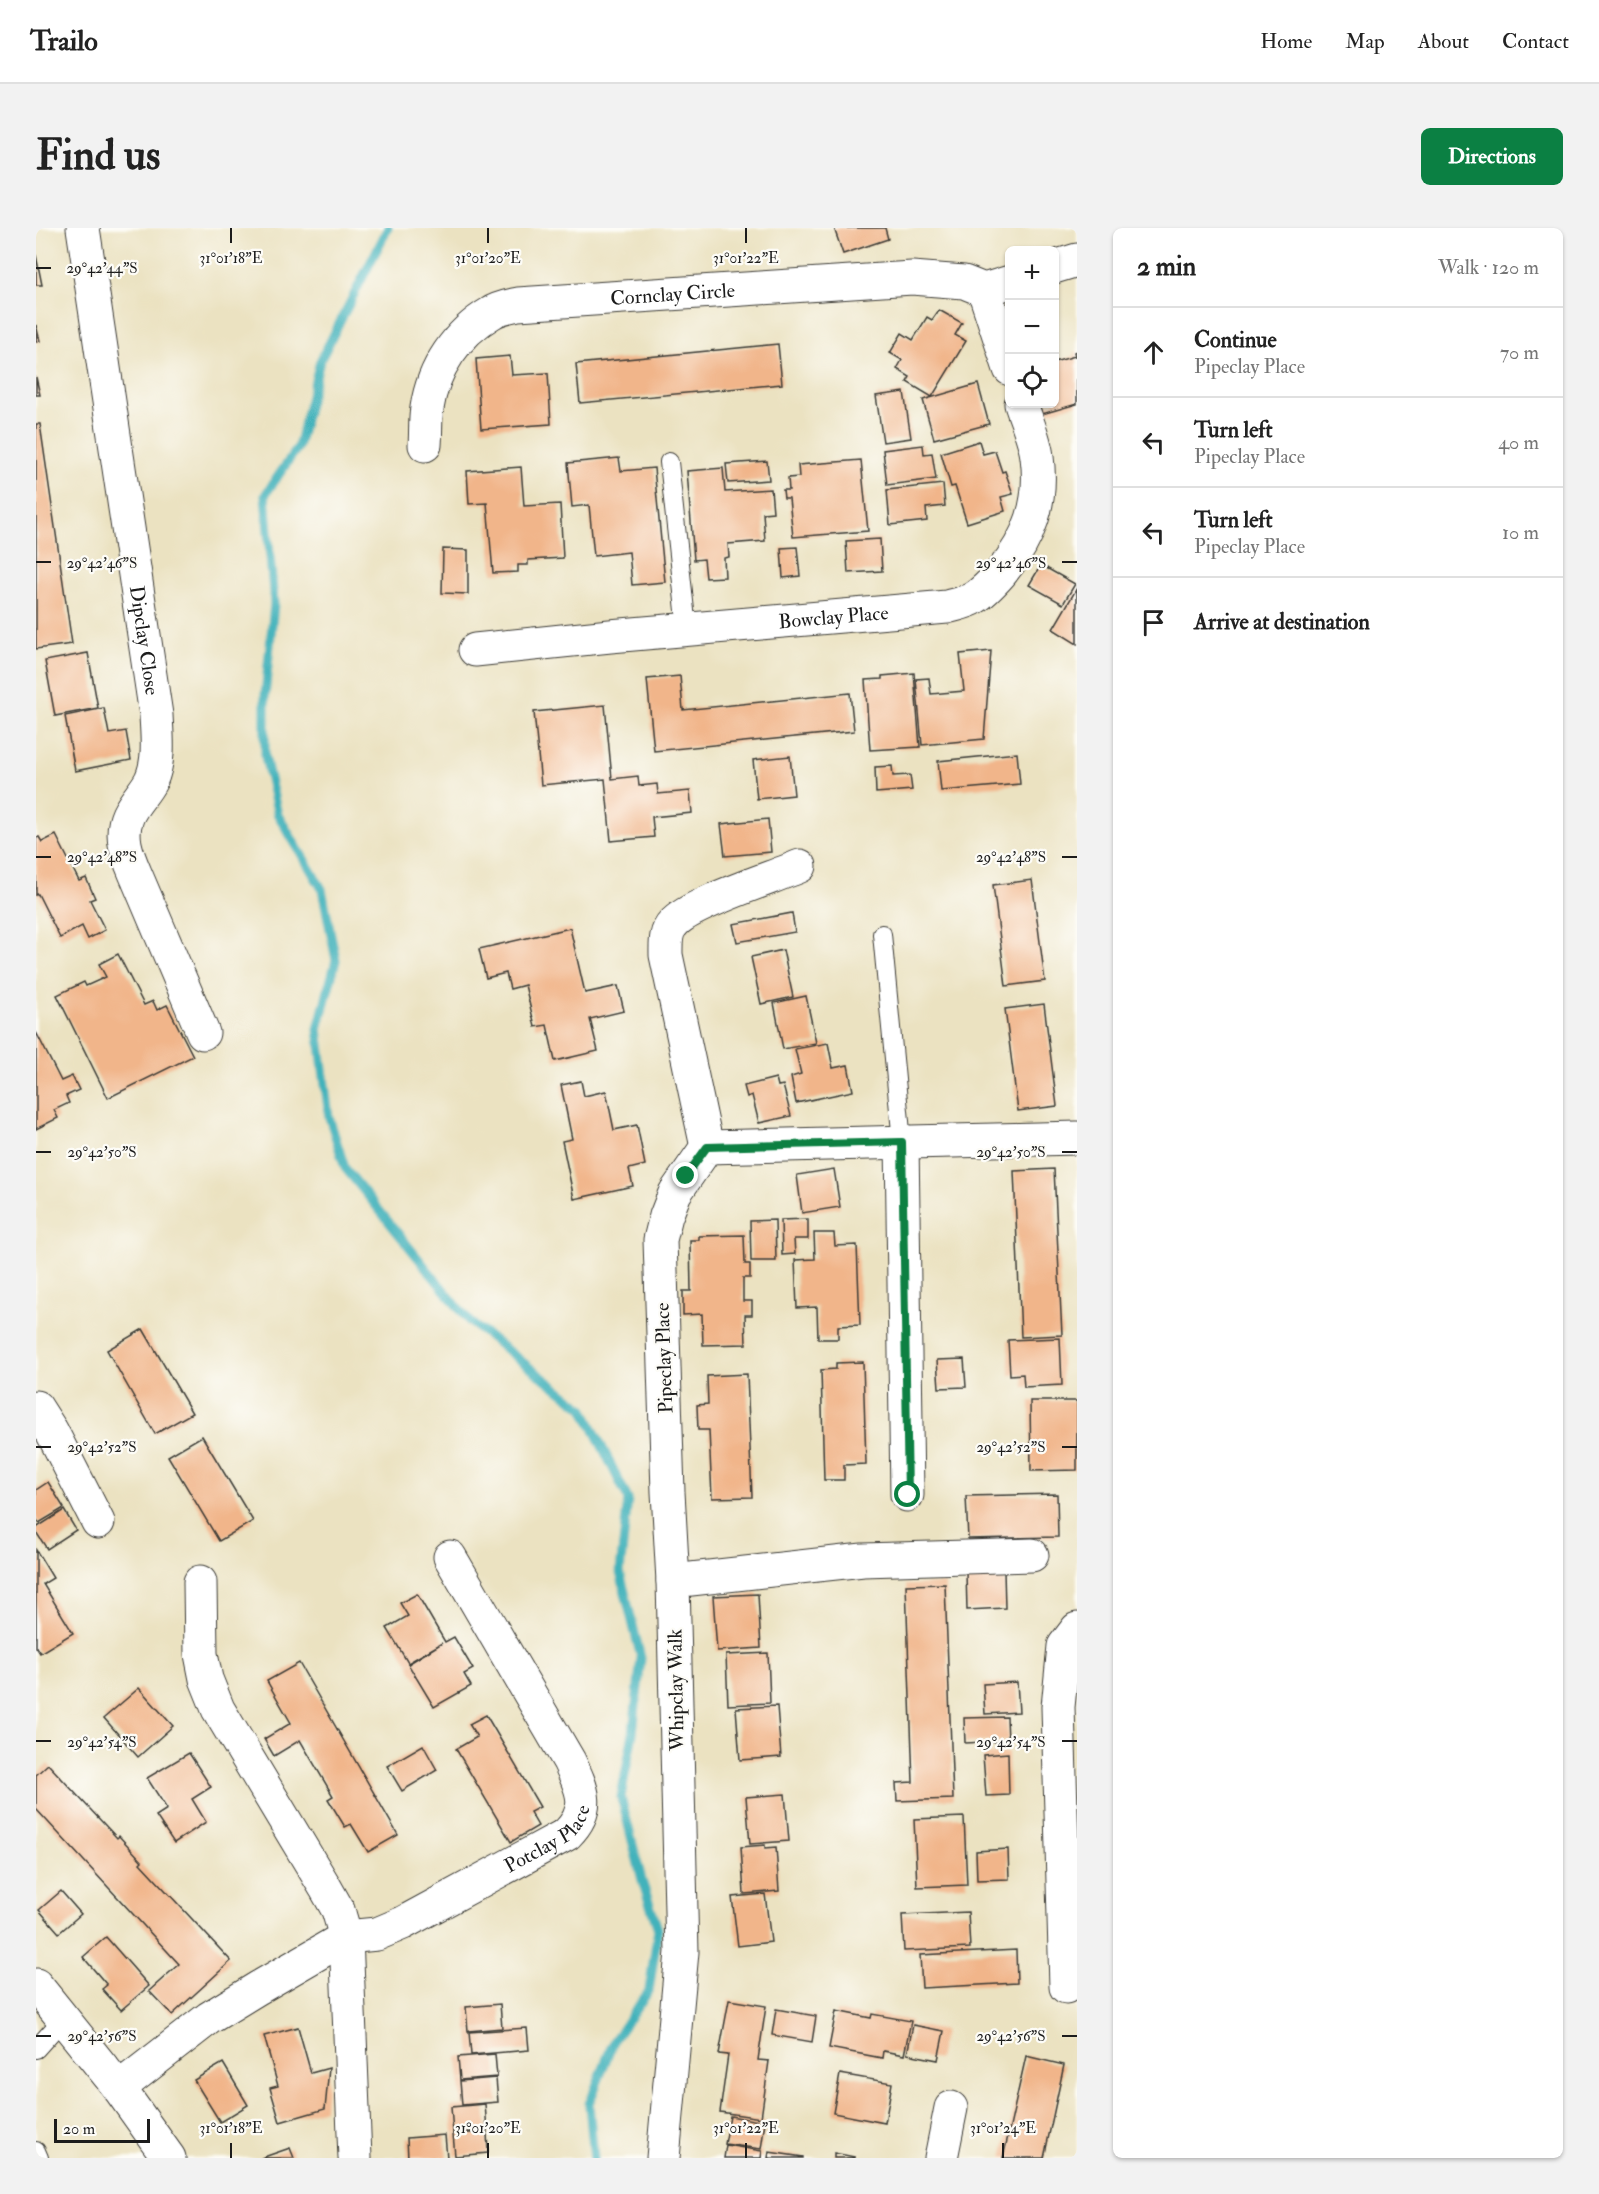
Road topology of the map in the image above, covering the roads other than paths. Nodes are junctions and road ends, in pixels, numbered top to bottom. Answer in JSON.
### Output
{"nodes":[{"id":1,"x":83,"y":228,"type":"edge"},
{"id":2,"x":1077,"y":260,"type":"edge"},
{"id":3,"x":1059,"y":265,"type":"edge"},
{"id":4,"x":997,"y":286,"type":"edge"},
{"id":5,"x":1008,"y":354,"type":"edge"},
{"id":6,"x":1022,"y":408,"type":"edge"},
{"id":7,"x":425,"y":445,"type":"dead end"},
{"id":8,"x":669,"y":462,"type":"dead end"},
{"id":9,"x":687,"y":629,"type":"junction"},
{"id":10,"x":474,"y":650,"type":"dead end"},
{"id":11,"x":800,"y":867,"type":"dead end"},
{"id":12,"x":882,"y":934,"type":"dead end"},
{"id":13,"x":203,"y":1032,"type":"dead end"},
{"id":14,"x":1077,"y":1138,"type":"edge"},
{"id":15,"x":902,"y":1142,"type":"junction"},
{"id":16,"x":707,"y":1147,"type":"junction"},
{"id":17,"x":36,"y":1407,"type":"edge"},
{"id":18,"x":908,"y":1495,"type":"dead end"},
{"id":19,"x":99,"y":1522,"type":"dead end"},
{"id":20,"x":1032,"y":1555,"type":"dead end"},
{"id":21,"x":450,"y":1557,"type":"dead end"},
{"id":22,"x":673,"y":1581,"type":"junction"},
{"id":23,"x":200,"y":1582,"type":"dead end"},
{"id":24,"x":1077,"y":1629,"type":"edge"},
{"id":25,"x":346,"y":1937,"type":"junction"},
{"id":26,"x":36,"y":1986,"type":"edge"},
{"id":27,"x":1066,"y":1987,"type":"dead end"},
{"id":28,"x":63,"y":2019,"type":"junction"},
{"id":29,"x":36,"y":2049,"type":"edge"},
{"id":30,"x":119,"y":2088,"type":"junction"},
{"id":31,"x":951,"y":2108,"type":"dead end"},
{"id":32,"x":36,"y":2151,"type":"edge"},
{"id":33,"x":39,"y":2158,"type":"edge"},
{"id":34,"x":169,"y":2158,"type":"edge"},
{"id":35,"x":355,"y":2158,"type":"edge"},
{"id":36,"x":663,"y":2158,"type":"edge"},
{"id":37,"x":941,"y":2158,"type":"edge"}],
"edges":[{"from":1,"to":13,"type":"street","name":"Dipclay Close"},
{"from":2,"to":3,"type":"street"},
{"from":4,"to":5,"type":"street"},
{"from":4,"to":7,"type":"street","name":"Cornclay Circle"},
{"from":6,"to":9,"type":"street","name":"Bowclay Place"},
{"from":8,"to":9,"type":"lane"},
{"from":9,"to":10,"type":"street","name":"Bowclay Place"},
{"from":11,"to":16,"type":"street"},
{"from":12,"to":15,"type":"lane"},
{"from":14,"to":15,"type":"street"},
{"from":15,"to":16,"type":"street"},
{"from":15,"to":18,"type":"street"},
{"from":16,"to":22,"type":"street","name":"Pipeclay Place"},
{"from":17,"to":19,"type":"street"},
{"from":20,"to":22,"type":"street"},
{"from":21,"to":25,"type":"street","name":"Potclay Place"},
{"from":22,"to":36,"type":"street","name":"Whipclay Walk"},
{"from":23,"to":25,"type":"street"},
{"from":24,"to":27,"type":"street"},
{"from":25,"to":30,"type":"street","name":"Potclay Place"},
{"from":25,"to":35,"type":"street"},
{"from":26,"to":28,"type":"street"},
{"from":28,"to":29,"type":"lane"},
{"from":28,"to":30,"type":"street"},
{"from":30,"to":34,"type":"street"},
{"from":31,"to":37,"type":"street"},
{"from":32,"to":33,"type":"lane"}]}
